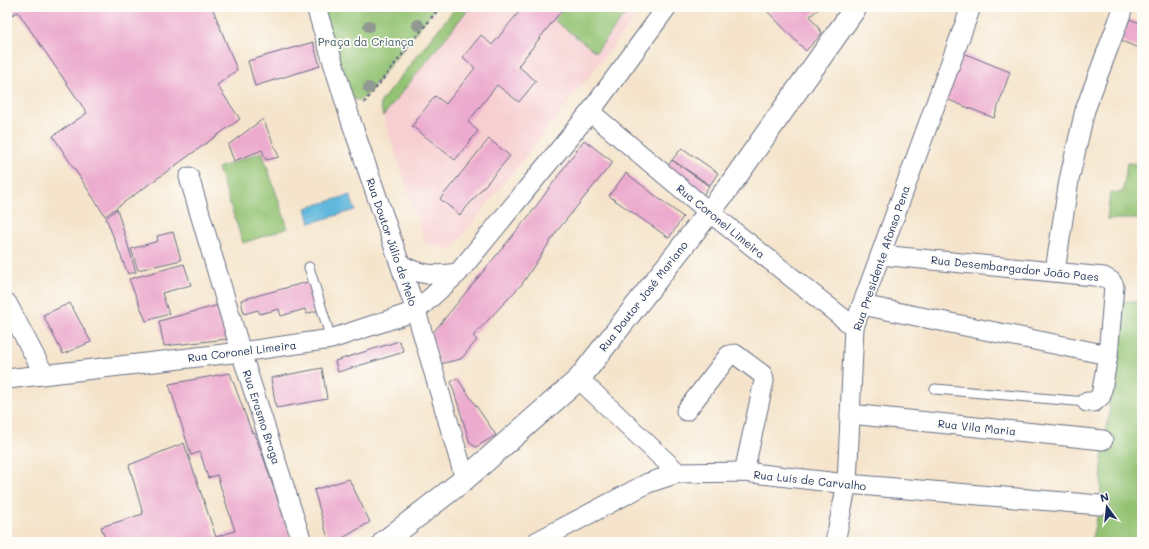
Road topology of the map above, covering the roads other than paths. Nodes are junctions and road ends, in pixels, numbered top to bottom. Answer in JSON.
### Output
{"nodes":[{"id":1,"x":316,"y":7,"type":"edge"},
{"id":2,"x":667,"y":7,"type":"edge"},
{"id":3,"x":856,"y":7,"type":"edge"},
{"id":4,"x":971,"y":7,"type":"edge"},
{"id":5,"x":1122,"y":7,"type":"edge"},
{"id":6,"x":590,"y":112,"type":"junction"},
{"id":7,"x":189,"y":177,"type":"dead end"},
{"id":8,"x":708,"y":211,"type":"junction"},
{"id":9,"x":881,"y":255,"type":"junction"},
{"id":10,"x":400,"y":264,"type":"junction"},
{"id":11,"x":309,"y":267,"type":"dead end"},
{"id":12,"x":1055,"y":271,"type":"junction"},
{"id":13,"x":458,"y":273,"type":"junction"},
{"id":14,"x":7,"y":303,"type":"edge"},
{"id":15,"x":862,"y":304,"type":"junction"},
{"id":16,"x":416,"y":311,"type":"junction"},
{"id":17,"x":854,"y":327,"type":"junction"},
{"id":18,"x":331,"y":339,"type":"junction"},
{"id":19,"x":241,"y":352,"type":"junction"},
{"id":20,"x":1108,"y":355,"type":"junction"},
{"id":21,"x":44,"y":374,"type":"junction"},
{"id":22,"x":7,"y":379,"type":"edge"},
{"id":23,"x":579,"y":379,"type":"junction"},
{"id":24,"x":935,"y":389,"type":"dead end"},
{"id":25,"x":1087,"y":402,"type":"joint"},
{"id":26,"x":686,"y":411,"type":"dead end"},
{"id":27,"x":850,"y":414,"type":"junction"},
{"id":28,"x":1103,"y":440,"type":"dead end"},
{"id":29,"x":744,"y":472,"type":"junction"},
{"id":30,"x":678,"y":473,"type":"junction"},
{"id":31,"x":465,"y":479,"type":"junction"},
{"id":32,"x":847,"y":484,"type":"junction"},
{"id":33,"x":1100,"y":505,"type":"dead end"},
{"id":34,"x":302,"y":542,"type":"edge"},
{"id":35,"x":384,"y":542,"type":"edge"},
{"id":36,"x":536,"y":542,"type":"edge"},
{"id":37,"x":835,"y":542,"type":"edge"}],
"edges":[{"from":1,"to":10,"type":"street","name":"Rua Doutor Júlio de Melo"},
{"from":2,"to":6,"type":"street","name":"Rua Coronel Limeira"},
{"from":3,"to":8,"type":"main road","name":"Rua Doutor José Mariano"},
{"from":4,"to":9,"type":"street","name":"Rua Presidente Afonso Pena"},
{"from":5,"to":12,"type":"street"},
{"from":6,"to":8,"type":"street","name":"Rua Coronel Limeira"},
{"from":6,"to":13,"type":"street","name":"Rua Coronel Limeira"},
{"from":7,"to":19,"type":"street","name":"Rua Erasmo Braga"},
{"from":8,"to":17,"type":"street","name":"Rua Coronel Limeira"},
{"from":8,"to":23,"type":"main road","name":"Rua Doutor José Mariano"},
{"from":9,"to":12,"type":"street","name":"Rua Desembargador João Paes"},
{"from":9,"to":15,"type":"street","name":"Rua Presidente Afonso Pena"},
{"from":10,"to":13,"type":"street"},
{"from":10,"to":16,"type":"street","name":"Rua Doutor Júlio de Melo"},
{"from":11,"to":18,"type":"lane"},
{"from":12,"to":20,"type":"street","name":"Rua Desembargador João Paes"},
{"from":13,"to":16,"type":"street","name":"Rua Coronel Limeira"},
{"from":14,"to":21,"type":"street"},
{"from":15,"to":17,"type":"street","name":"Rua Presidente Afonso Pena"},
{"from":15,"to":20,"type":"street"},
{"from":16,"to":18,"type":"street","name":"Rua Coronel Limeira"},
{"from":16,"to":31,"type":"street","name":"Rua Doutor Júlio de Melo"},
{"from":17,"to":27,"type":"street","name":"Rua Presidente Afonso Pena"},
{"from":18,"to":19,"type":"street","name":"Rua Coronel Limeira"},
{"from":19,"to":21,"type":"street","name":"Rua Coronel Limeira"},
{"from":19,"to":34,"type":"street","name":"Rua Erasmo Braga"},
{"from":20,"to":25,"type":"street","name":"Rua Desembargador João Paes"},
{"from":21,"to":22,"type":"street","name":"Rua Coronel Limeira"},
{"from":23,"to":30,"type":"street"},
{"from":23,"to":31,"type":"main road","name":"Rua Doutor José Mariano"},
{"from":24,"to":25,"type":"lane"},
{"from":26,"to":29,"type":"street"},
{"from":27,"to":28,"type":"street","name":"Rua Vila Maria"},
{"from":27,"to":32,"type":"street","name":"Rua Presidente Afonso Pena"},
{"from":29,"to":30,"type":"street","name":"Rua Luís de Carvalho"},
{"from":29,"to":32,"type":"street","name":"Rua Luís de Carvalho"},
{"from":30,"to":36,"type":"street","name":"Rua Luís de Carvalho"},
{"from":31,"to":35,"type":"main road","name":"Rua Doutor José Mariano"},
{"from":32,"to":33,"type":"street","name":"Rua Luís de Carvalho"},
{"from":32,"to":37,"type":"street","name":"Rua Presidente Afonso Pena"}]}
